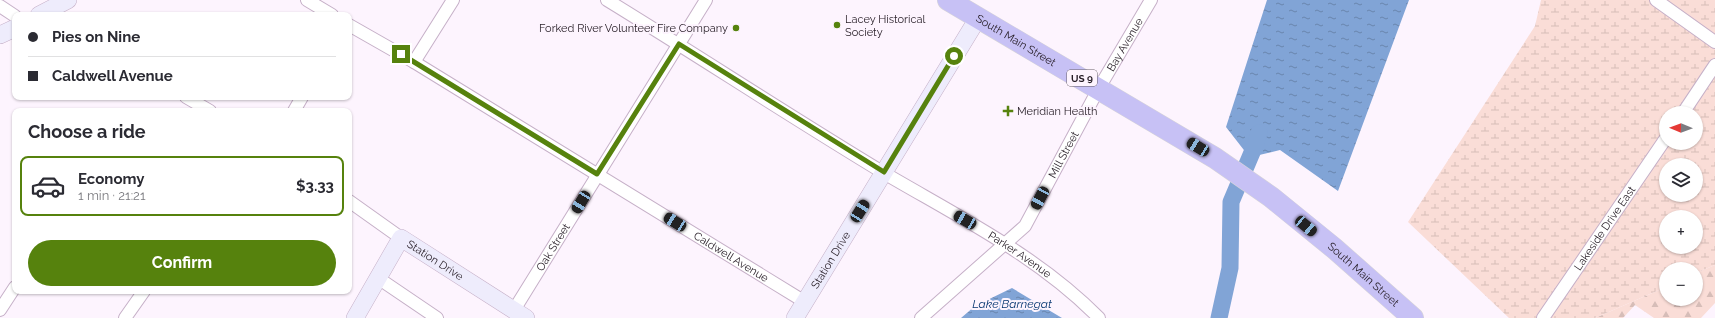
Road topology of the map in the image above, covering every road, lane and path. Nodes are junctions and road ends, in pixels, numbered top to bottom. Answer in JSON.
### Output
{"nodes":[{"id":1,"x":68,"y":0,"type":"edge"},
{"id":2,"x":307,"y":0,"type":"edge"},
{"id":3,"x":453,"y":0,"type":"edge"},
{"id":4,"x":607,"y":0,"type":"edge"},
{"id":5,"x":706,"y":0,"type":"edge"},
{"id":6,"x":948,"y":0,"type":"edge"},
{"id":7,"x":1151,"y":0,"type":"edge"},
{"id":8,"x":1656,"y":0,"type":"edge"},
{"id":9,"x":0,"y":6,"type":"edge"},
{"id":10,"x":45,"y":12,"type":"edge"},
{"id":11,"x":327,"y":12,"type":"edge"},
{"id":12,"x":12,"y":14,"type":"edge"},
{"id":13,"x":978,"y":18,"type":"junction"},
{"id":14,"x":352,"y":27,"type":"edge"},
{"id":15,"x":12,"y":30,"type":"edge"},
{"id":16,"x":0,"y":36,"type":"edge"},
{"id":17,"x":1715,"y":42,"type":"edge"},
{"id":18,"x":679,"y":44,"type":"junction"},
{"id":19,"x":414,"y":62,"type":"junction"},
{"id":20,"x":1715,"y":65,"type":"edge"},
{"id":21,"x":1099,"y":88,"type":"junction"},
{"id":22,"x":191,"y":100,"type":"edge"},
{"id":23,"x":1688,"y":106,"type":"edge"},
{"id":24,"x":205,"y":108,"type":"edge"},
{"id":25,"x":1659,"y":148,"type":"edge"},
{"id":26,"x":884,"y":172,"type":"junction"},
{"id":27,"x":597,"y":174,"type":"junction"},
{"id":28,"x":352,"y":203,"type":"edge"},
{"id":29,"x":401,"y":238,"type":"junction"},
{"id":30,"x":1005,"y":243,"type":"junction"},
{"id":31,"x":378,"y":278,"type":"junction"},
{"id":32,"x":12,"y":292,"type":"edge"},
{"id":33,"x":142,"y":294,"type":"edge"},
{"id":34,"x":805,"y":302,"type":"junction"},
{"id":35,"x":0,"y":310,"type":"edge"},
{"id":36,"x":520,"y":314,"type":"edge"},
{"id":37,"x":125,"y":318,"type":"edge"},
{"id":38,"x":355,"y":318,"type":"edge"},
{"id":39,"x":437,"y":318,"type":"edge"},
{"id":40,"x":795,"y":318,"type":"edge"},
{"id":41,"x":921,"y":318,"type":"edge"},
{"id":42,"x":1099,"y":318,"type":"edge"},
{"id":43,"x":1412,"y":318,"type":"edge"},
{"id":44,"x":1543,"y":318,"type":"edge"}],
"edges":[{"from":1,"to":10,"type":"street"},
{"from":2,"to":11,"type":"street"},
{"from":3,"to":19,"type":"street"},
{"from":4,"to":18,"type":"street","name":"Parker Avenue"},
{"from":5,"to":18,"type":"street","name":"Oak Street"},
{"from":6,"to":13,"type":"highway","name":"South Main Street","number":"US 9"},
{"from":7,"to":21,"type":"street","name":"Bay Avenue"},
{"from":8,"to":17,"type":"street"},
{"from":9,"to":12,"type":"street"},
{"from":13,"to":21,"type":"highway","name":"South Main Street","number":"US 9"},
{"from":13,"to":26,"type":"street","name":"Station Drive"},
{"from":14,"to":19,"type":"street","name":"Caldwell Avenue"},
{"from":15,"to":16,"type":"street"},
{"from":18,"to":26,"type":"street","name":"Parker Avenue"},
{"from":18,"to":27,"type":"street","name":"Oak Street"},
{"from":19,"to":27,"type":"street","name":"Caldwell Avenue"},
{"from":20,"to":23,"type":"street"},
{"from":21,"to":30,"type":"street","name":"Mill Street"},
{"from":21,"to":43,"type":"highway","name":"South Main Street","number":"US 9"},
{"from":22,"to":24,"type":"street"},
{"from":25,"to":44,"type":"street","name":"Lakeside Drive East"},
{"from":26,"to":30,"type":"street","name":"Parker Avenue"},
{"from":26,"to":34,"type":"street","name":"Station Drive"},
{"from":27,"to":34,"type":"street","name":"Caldwell Avenue"},
{"from":27,"to":36,"type":"street","name":"Oak Street"},
{"from":28,"to":29,"type":"street"},
{"from":29,"to":31,"type":"street","name":"Station Drive"},
{"from":29,"to":36,"type":"street","name":"Station Drive"},
{"from":30,"to":41,"type":"street","name":"Mill Street"},
{"from":30,"to":42,"type":"street","name":"Parker Avenue"},
{"from":31,"to":38,"type":"street","name":"Station Drive"},
{"from":31,"to":39,"type":"street"},
{"from":32,"to":35,"type":"street"},
{"from":33,"to":37,"type":"street"},
{"from":34,"to":40,"type":"street","name":"Station Drive"}]}
